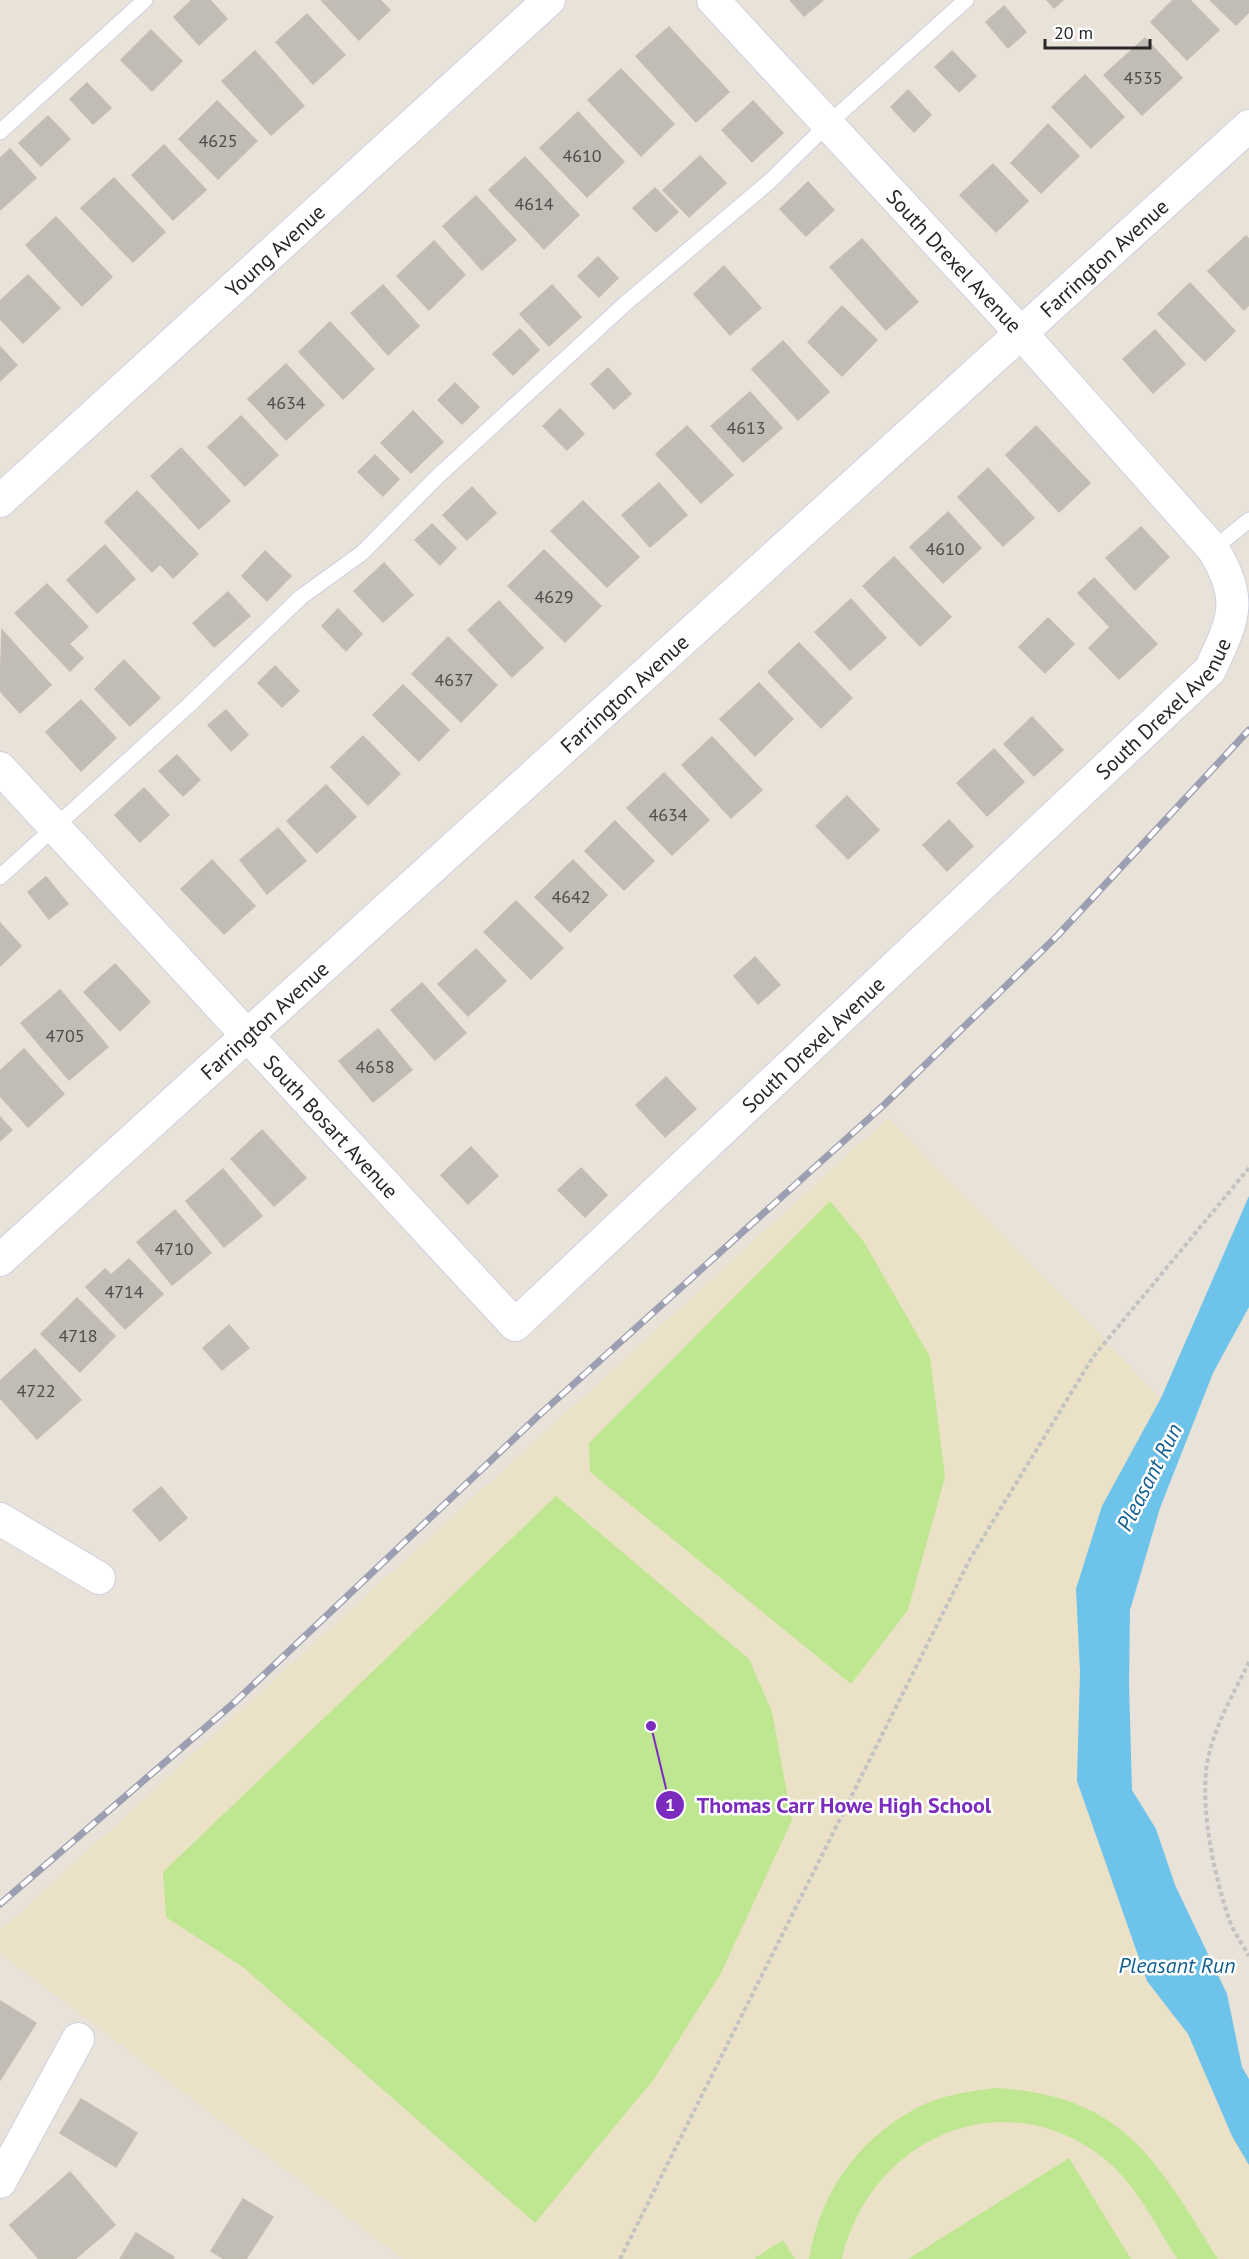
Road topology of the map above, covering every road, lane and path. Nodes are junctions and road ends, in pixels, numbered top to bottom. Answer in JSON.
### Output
{"nodes":[{"id":1,"x":145,"y":0,"type":"edge"},
{"id":2,"x":549,"y":0,"type":"edge"},
{"id":3,"x":713,"y":0,"type":"edge"},
{"id":4,"x":966,"y":0,"type":"edge"},
{"id":5,"x":828,"y":124,"type":"junction"},
{"id":6,"x":1249,"y":126,"type":"edge"},
{"id":7,"x":0,"y":132,"type":"edge"},
{"id":8,"x":1021,"y":333,"type":"junction"},
{"id":9,"x":0,"y":501,"type":"edge"},
{"id":10,"x":1249,"y":520,"type":"edge"},
{"id":11,"x":1213,"y":549,"type":"junction"},
{"id":12,"x":0,"y":768,"type":"edge"},
{"id":13,"x":55,"y":827,"type":"junction"},
{"id":14,"x":0,"y":877,"type":"edge"},
{"id":15,"x":247,"y":1035,"type":"junction"},
{"id":16,"x":1249,"y":1168,"type":"edge"},
{"id":17,"x":0,"y":1260,"type":"edge"},
{"id":18,"x":515,"y":1325,"type":"joint"},
{"id":19,"x":0,"y":1519,"type":"edge"},
{"id":20,"x":99,"y":1578,"type":"dead end"},
{"id":21,"x":1249,"y":1662,"type":"edge"},
{"id":22,"x":1249,"y":1956,"type":"edge"},
{"id":23,"x":78,"y":2039,"type":"dead end"},
{"id":24,"x":0,"y":2182,"type":"edge"},
{"id":25,"x":620,"y":2259,"type":"edge"}],
"edges":[{"from":1,"to":7,"type":"lane"},
{"from":2,"to":9,"type":"street","name":"Young Avenue"},
{"from":3,"to":5,"type":"street","name":"South Drexel Avenue"},
{"from":4,"to":5,"type":"lane"},
{"from":5,"to":8,"type":"street","name":"South Drexel Avenue"},
{"from":5,"to":13,"type":"lane"},
{"from":6,"to":8,"type":"street","name":"Farrington Avenue"},
{"from":8,"to":11,"type":"street","name":"South Drexel Avenue"},
{"from":8,"to":15,"type":"street","name":"Farrington Avenue"},
{"from":10,"to":11,"type":"lane"},
{"from":11,"to":18,"type":"street","name":"South Drexel Avenue"},
{"from":12,"to":13,"type":"street","name":"South Bosart Avenue"},
{"from":13,"to":14,"type":"lane"},
{"from":13,"to":15,"type":"street","name":"South Bosart Avenue"},
{"from":15,"to":17,"type":"street","name":"Farrington Avenue"},
{"from":15,"to":18,"type":"street","name":"South Bosart Avenue"},
{"from":16,"to":25,"type":"path"},
{"from":19,"to":20,"type":"street"},
{"from":21,"to":22,"type":"path"},
{"from":23,"to":24,"type":"street"}]}
